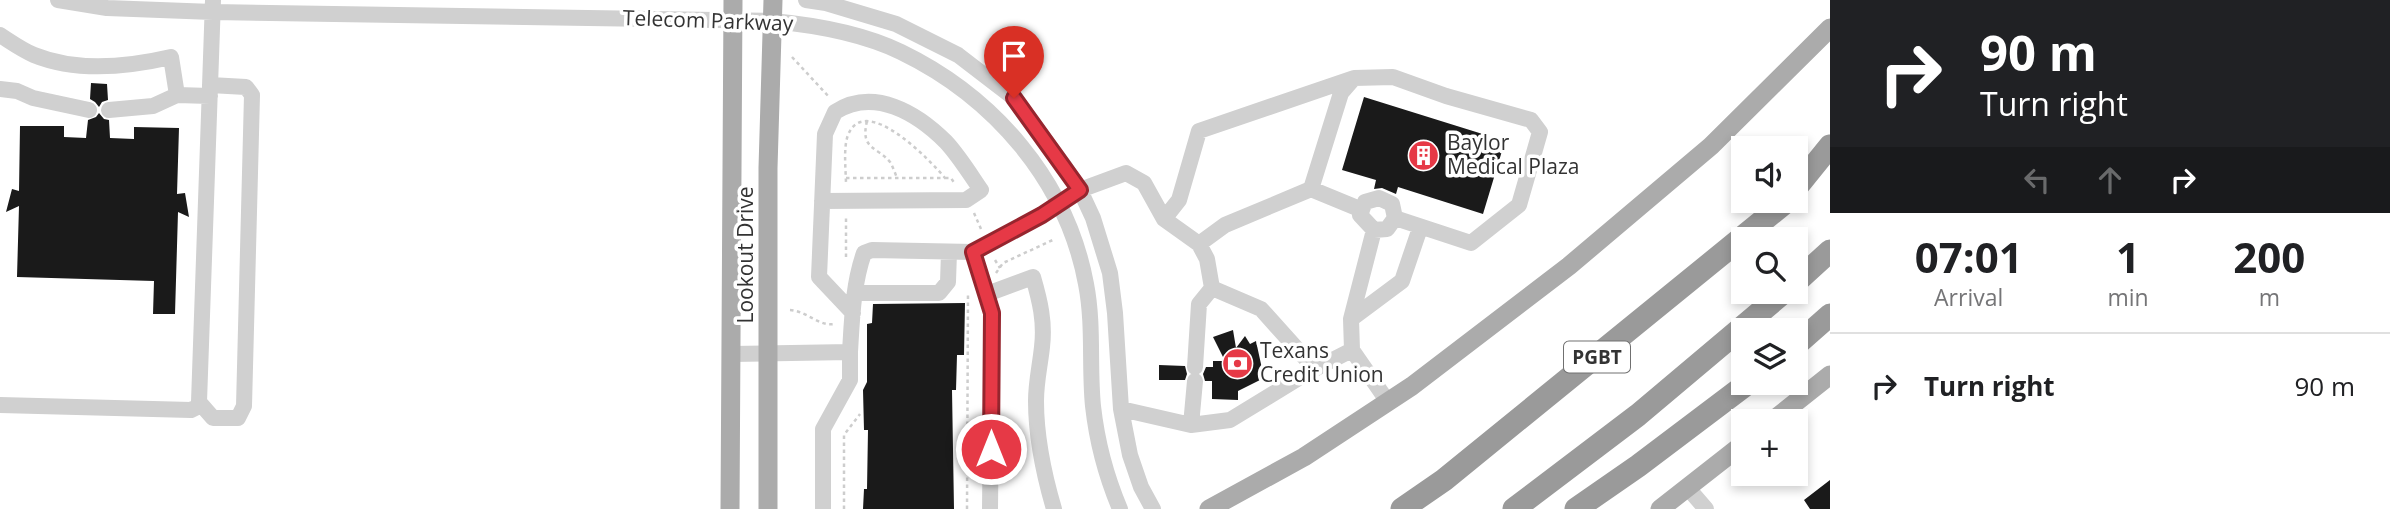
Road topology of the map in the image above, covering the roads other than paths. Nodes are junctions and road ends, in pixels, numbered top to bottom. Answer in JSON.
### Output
{"nodes":[{"id":1,"x":58,"y":0,"type":"edge"},
{"id":2,"x":773,"y":0,"type":"edge"},
{"id":3,"x":806,"y":0,"type":"edge"},
{"id":4,"x":213,"y":6,"type":"edge"},
{"id":5,"x":733,"y":10,"type":"edge"},
{"id":6,"x":772,"y":21,"type":"junction"},
{"id":7,"x":1830,"y":28,"type":"edge"},
{"id":8,"x":0,"y":35,"type":"edge"},
{"id":9,"x":1354,"y":78,"type":"junction"},
{"id":10,"x":0,"y":89,"type":"edge"},
{"id":11,"x":210,"y":91,"type":"junction"},
{"id":12,"x":177,"y":95,"type":"junction"},
{"id":13,"x":89,"y":110,"type":"dead end"},
{"id":14,"x":109,"y":110,"type":"dead end"},
{"id":15,"x":1830,"y":146,"type":"edge"},
{"id":16,"x":1830,"y":159,"type":"edge"},
{"id":17,"x":1808,"y":175,"type":"edge"},
{"id":18,"x":1808,"y":180,"type":"edge"},
{"id":19,"x":1311,"y":188,"type":"junction"},
{"id":20,"x":1080,"y":190,"type":"junction"},
{"id":21,"x":822,"y":201,"type":"junction"},
{"id":22,"x":1059,"y":202,"type":"junction"},
{"id":23,"x":1362,"y":210,"type":"junction"},
{"id":24,"x":1773,"y":213,"type":"edge"},
{"id":25,"x":1395,"y":218,"type":"junction"},
{"id":26,"x":1164,"y":219,"type":"junction"},
{"id":27,"x":1420,"y":228,"type":"junction"},
{"id":28,"x":1374,"y":230,"type":"junction"},
{"id":29,"x":1199,"y":244,"type":"junction"},
{"id":30,"x":950,"y":251,"type":"junction"},
{"id":31,"x":1830,"y":251,"type":"edge"},
{"id":32,"x":973,"y":252,"type":"junction"},
{"id":33,"x":1808,"y":271,"type":"edge"},
{"id":34,"x":1212,"y":288,"type":"junction"},
{"id":35,"x":856,"y":293,"type":"junction"},
{"id":36,"x":987,"y":294,"type":"junction"},
{"id":37,"x":1770,"y":304,"type":"edge"},
{"id":38,"x":1830,"y":315,"type":"edge"},
{"id":39,"x":846,"y":318,"type":"junction"},
{"id":40,"x":1352,"y":319,"type":"junction"},
{"id":41,"x":1808,"y":334,"type":"edge"},
{"id":42,"x":1352,"y":350,"type":"junction"},
{"id":43,"x":769,"y":352,"type":"junction"},
{"id":44,"x":849,"y":352,"type":"junction"},
{"id":45,"x":732,"y":354,"type":"junction"},
{"id":46,"x":1315,"y":369,"type":"junction"},
{"id":47,"x":1830,"y":375,"type":"edge"},
{"id":48,"x":1732,"y":395,"type":"edge"},
{"id":49,"x":199,"y":402,"type":"junction"},
{"id":50,"x":1388,"y":402,"type":"junction"},
{"id":51,"x":0,"y":405,"type":"edge"},
{"id":52,"x":1121,"y":409,"type":"junction"},
{"id":53,"x":1787,"y":409,"type":"edge"},
{"id":54,"x":1191,"y":425,"type":"junction"},
{"id":55,"x":1731,"y":453,"type":"edge"},
{"id":56,"x":1688,"y":487,"type":"junction"},
{"id":57,"x":1219,"y":507,"type":"edge"},
{"id":58,"x":730,"y":509,"type":"edge"},
{"id":59,"x":768,"y":509,"type":"edge"},
{"id":60,"x":823,"y":509,"type":"edge"},
{"id":61,"x":990,"y":509,"type":"edge"},
{"id":62,"x":1054,"y":509,"type":"edge"},
{"id":63,"x":1120,"y":509,"type":"edge"},
{"id":64,"x":1153,"y":509,"type":"edge"},
{"id":65,"x":1402,"y":509,"type":"edge"},
{"id":66,"x":1514,"y":509,"type":"edge"},
{"id":67,"x":1576,"y":509,"type":"edge"},
{"id":68,"x":1660,"y":509,"type":"edge"},
{"id":69,"x":1706,"y":509,"type":"edge"}],
"edges":[{"from":1,"to":4,"type":"street","name":"Telecom Parkway"},
{"from":2,"to":6,"type":"main road","name":"Lookout Drive"},
{"from":3,"to":20,"type":"street","name":"Telecom Parkway"},
{"from":4,"to":5,"type":"street","name":"Telecom Parkway"},
{"from":4,"to":11,"type":"street"},
{"from":5,"to":6,"type":"street","name":"Telecom Parkway"},
{"from":5,"to":45,"type":"main road","name":"Lookout Drive"},
{"from":6,"to":22,"type":"street","name":"Telecom Parkway"},
{"from":6,"to":43,"type":"main road","name":"Lookout Drive"},
{"from":7,"to":50,"type":"main road"},
{"from":8,"to":12,"type":"street"},
{"from":9,"to":19,"type":"street"},
{"from":9,"to":26,"type":"street"},
{"from":9,"to":27,"type":"street"},
{"from":10,"to":13,"type":"street"},
{"from":11,"to":12,"type":"street"},
{"from":11,"to":49,"type":"street"},
{"from":11,"to":49,"type":"street"},
{"from":12,"to":14,"type":"street"},
{"from":15,"to":17,"type":"highway"},
{"from":16,"to":18,"type":"highway"},
{"from":19,"to":23,"type":"street"},
{"from":19,"to":29,"type":"street"},
{"from":20,"to":22,"type":"street"},
{"from":20,"to":26,"type":"street"},
{"from":20,"to":52,"type":"street","name":"Telecom Parkway"},
{"from":21,"to":21,"type":"street"},
{"from":21,"to":39,"type":"street"},
{"from":22,"to":32,"type":"street"},
{"from":22,"to":63,"type":"street","name":"Telecom Parkway"},
{"from":23,"to":25,"type":"street"},
{"from":23,"to":28,"type":"street"},
{"from":24,"to":65,"type":"highway","number":"PGBT"},
{"from":25,"to":27,"type":"street"},
{"from":25,"to":28,"type":"street"},
{"from":26,"to":29,"type":"street"},
{"from":27,"to":40,"type":"street"},
{"from":28,"to":40,"type":"street"},
{"from":29,"to":34,"type":"street"},
{"from":30,"to":32,"type":"street"},
{"from":30,"to":35,"type":"street"},
{"from":30,"to":35,"type":"street"},
{"from":31,"to":33,"type":"highway"},
{"from":32,"to":36,"type":"street"},
{"from":34,"to":46,"type":"street"},
{"from":34,"to":54,"type":"street"},
{"from":35,"to":39,"type":"street"},
{"from":36,"to":61,"type":"street"},
{"from":36,"to":62,"type":"street"},
{"from":37,"to":66,"type":"highway"},
{"from":38,"to":41,"type":"highway"},
{"from":39,"to":44,"type":"street"},
{"from":40,"to":42,"type":"street"},
{"from":42,"to":46,"type":"street"},
{"from":42,"to":50,"type":"street"},
{"from":43,"to":44,"type":"street"},
{"from":43,"to":45,"type":"street"},
{"from":43,"to":59,"type":"main road","name":"Lookout Drive"},
{"from":44,"to":60,"type":"street"},
{"from":45,"to":58,"type":"main road","name":"Lookout Drive"},
{"from":46,"to":54,"type":"street"},
{"from":47,"to":53,"type":"main road"},
{"from":48,"to":67,"type":"highway"},
{"from":49,"to":51,"type":"street"},
{"from":50,"to":57,"type":"main road"},
{"from":52,"to":54,"type":"street"},
{"from":52,"to":64,"type":"street","name":"Telecom Parkway"},
{"from":55,"to":56,"type":"main road"},
{"from":56,"to":68,"type":"main road"},
{"from":56,"to":69,"type":"street"}]}
